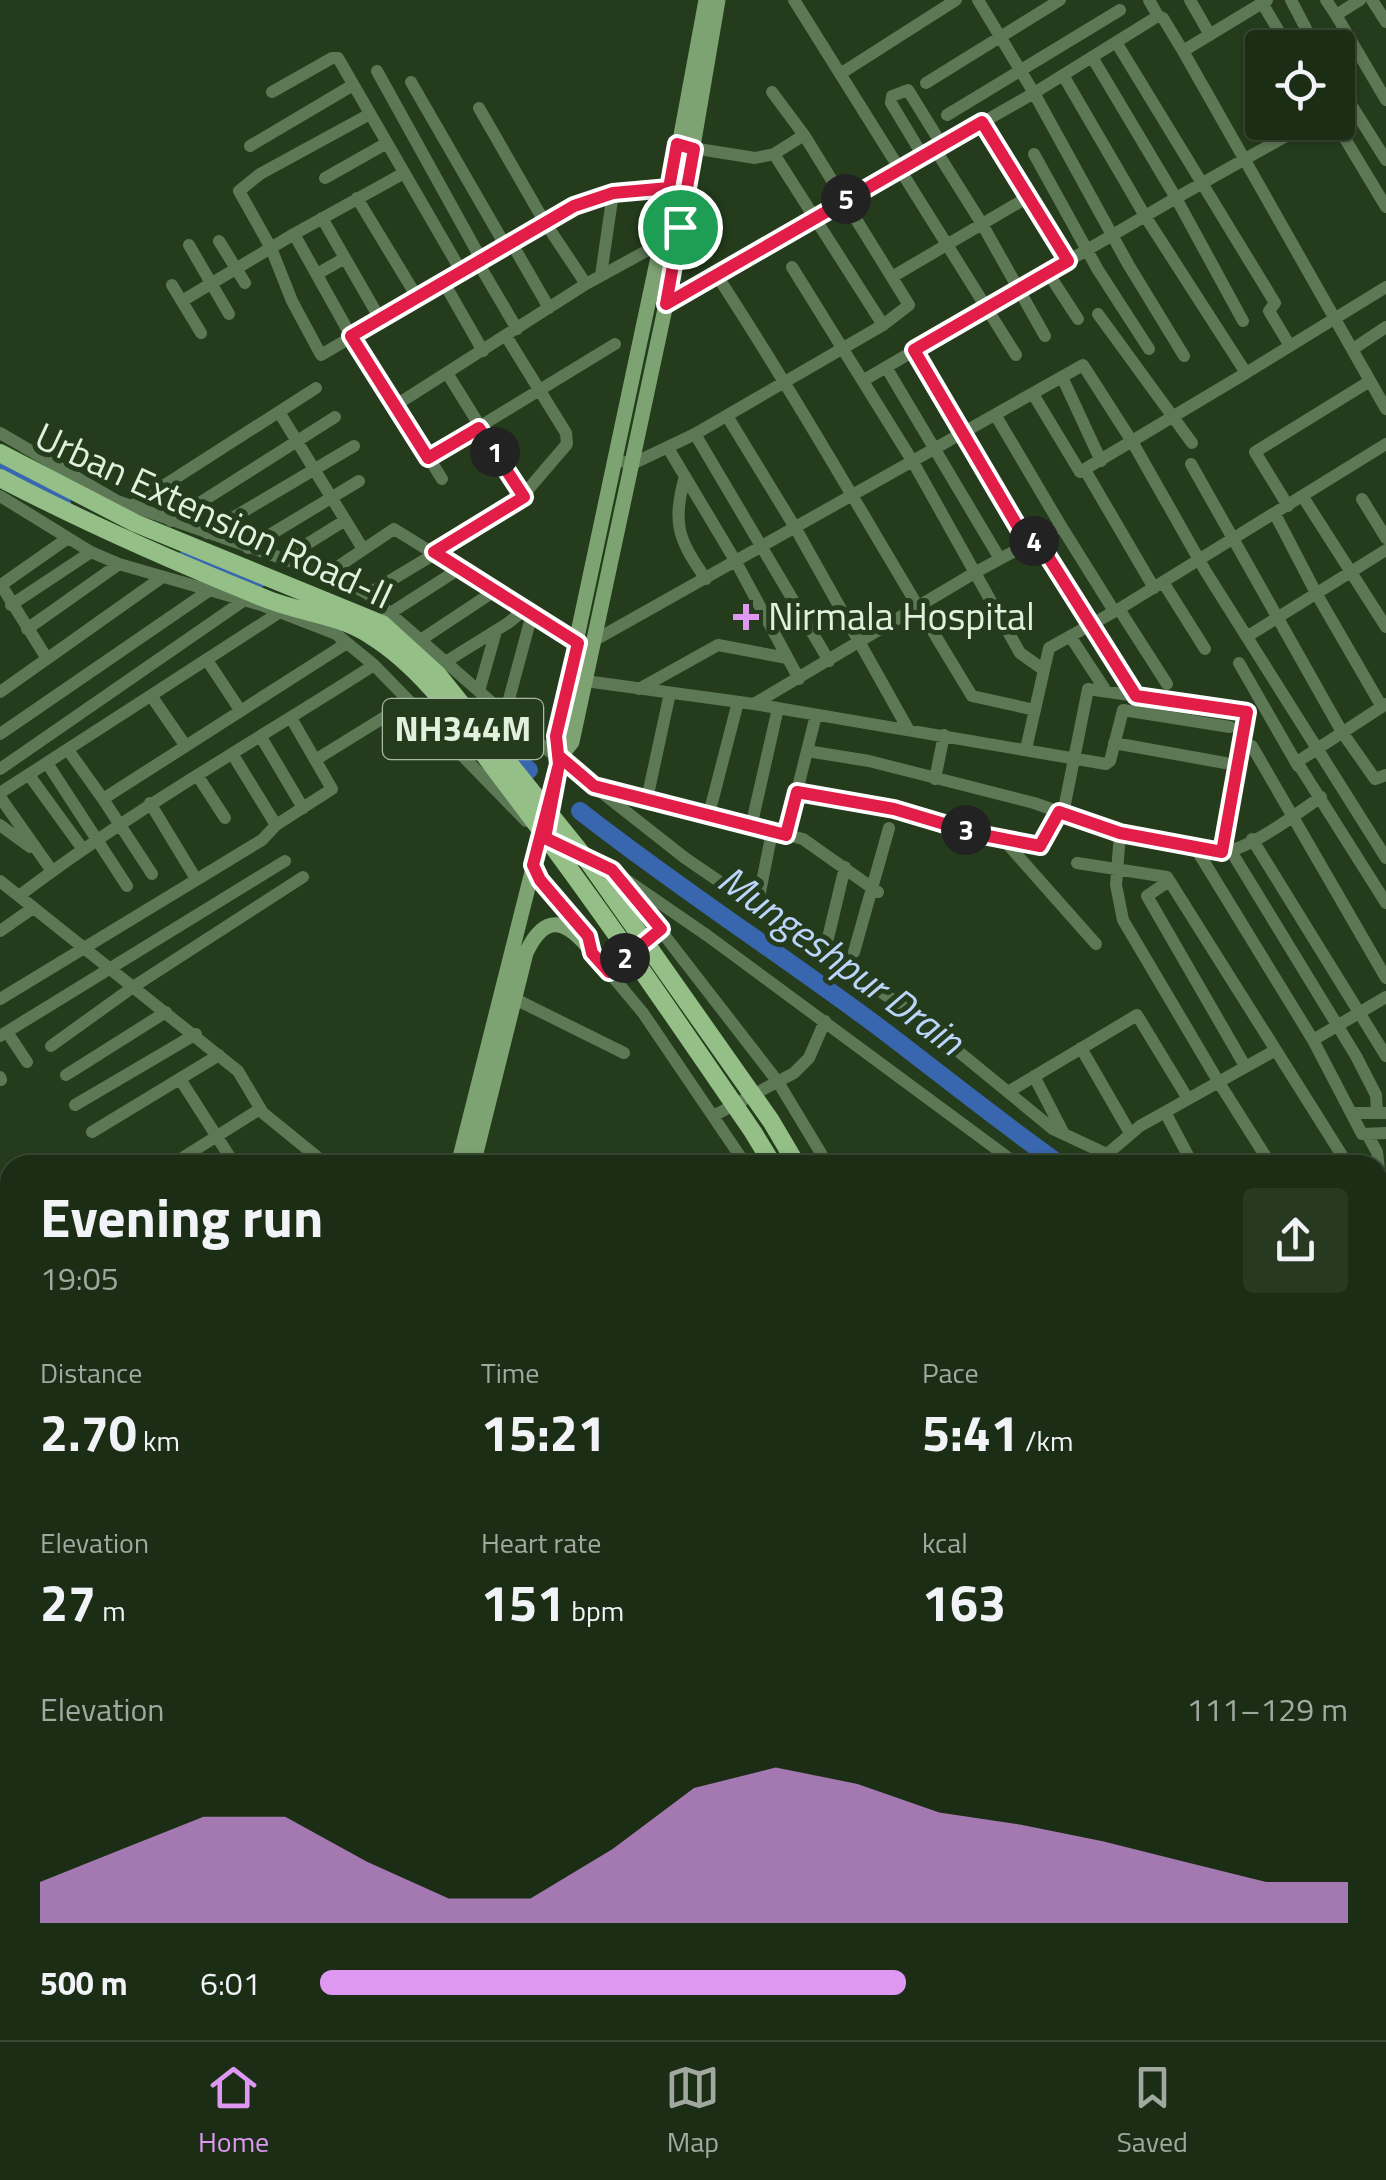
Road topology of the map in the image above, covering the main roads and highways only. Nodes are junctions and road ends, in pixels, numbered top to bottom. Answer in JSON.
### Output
{"nodes":[{"id":1,"x":706,"y":0,"type":"edge"},
{"id":2,"x":718,"y":0,"type":"edge"},
{"id":3,"x":685,"y":147,"type":"junction"},
{"id":4,"x":0,"y":453,"type":"edge"},
{"id":5,"x":624,"y":462,"type":"junction"},
{"id":6,"x":0,"y":478,"type":"edge"},
{"id":7,"x":533,"y":865,"type":"junction"},
{"id":8,"x":483,"y":1099,"type":"junction"},
{"id":9,"x":462,"y":1155,"type":"edge"},
{"id":10,"x":475,"y":1155,"type":"edge"},
{"id":11,"x":766,"y":1155,"type":"edge"},
{"id":12,"x":791,"y":1155,"type":"edge"}],
"edges":[{"from":1,"to":3,"type":"main road"},
{"from":2,"to":3,"type":"main road"},
{"from":3,"to":5,"type":"main road"},
{"from":3,"to":5,"type":"main road"},
{"from":4,"to":12,"type":"highway","name":"Urban Extension Road-II","number":"NH344M"},
{"from":5,"to":7,"type":"main road"},
{"from":6,"to":11,"type":"highway","name":"Urban Extension Road-II","number":"NH344M"},
{"from":7,"to":8,"type":"main road"},
{"from":7,"to":8,"type":"main road"},
{"from":8,"to":9,"type":"main road"},
{"from":8,"to":10,"type":"main road"}]}
